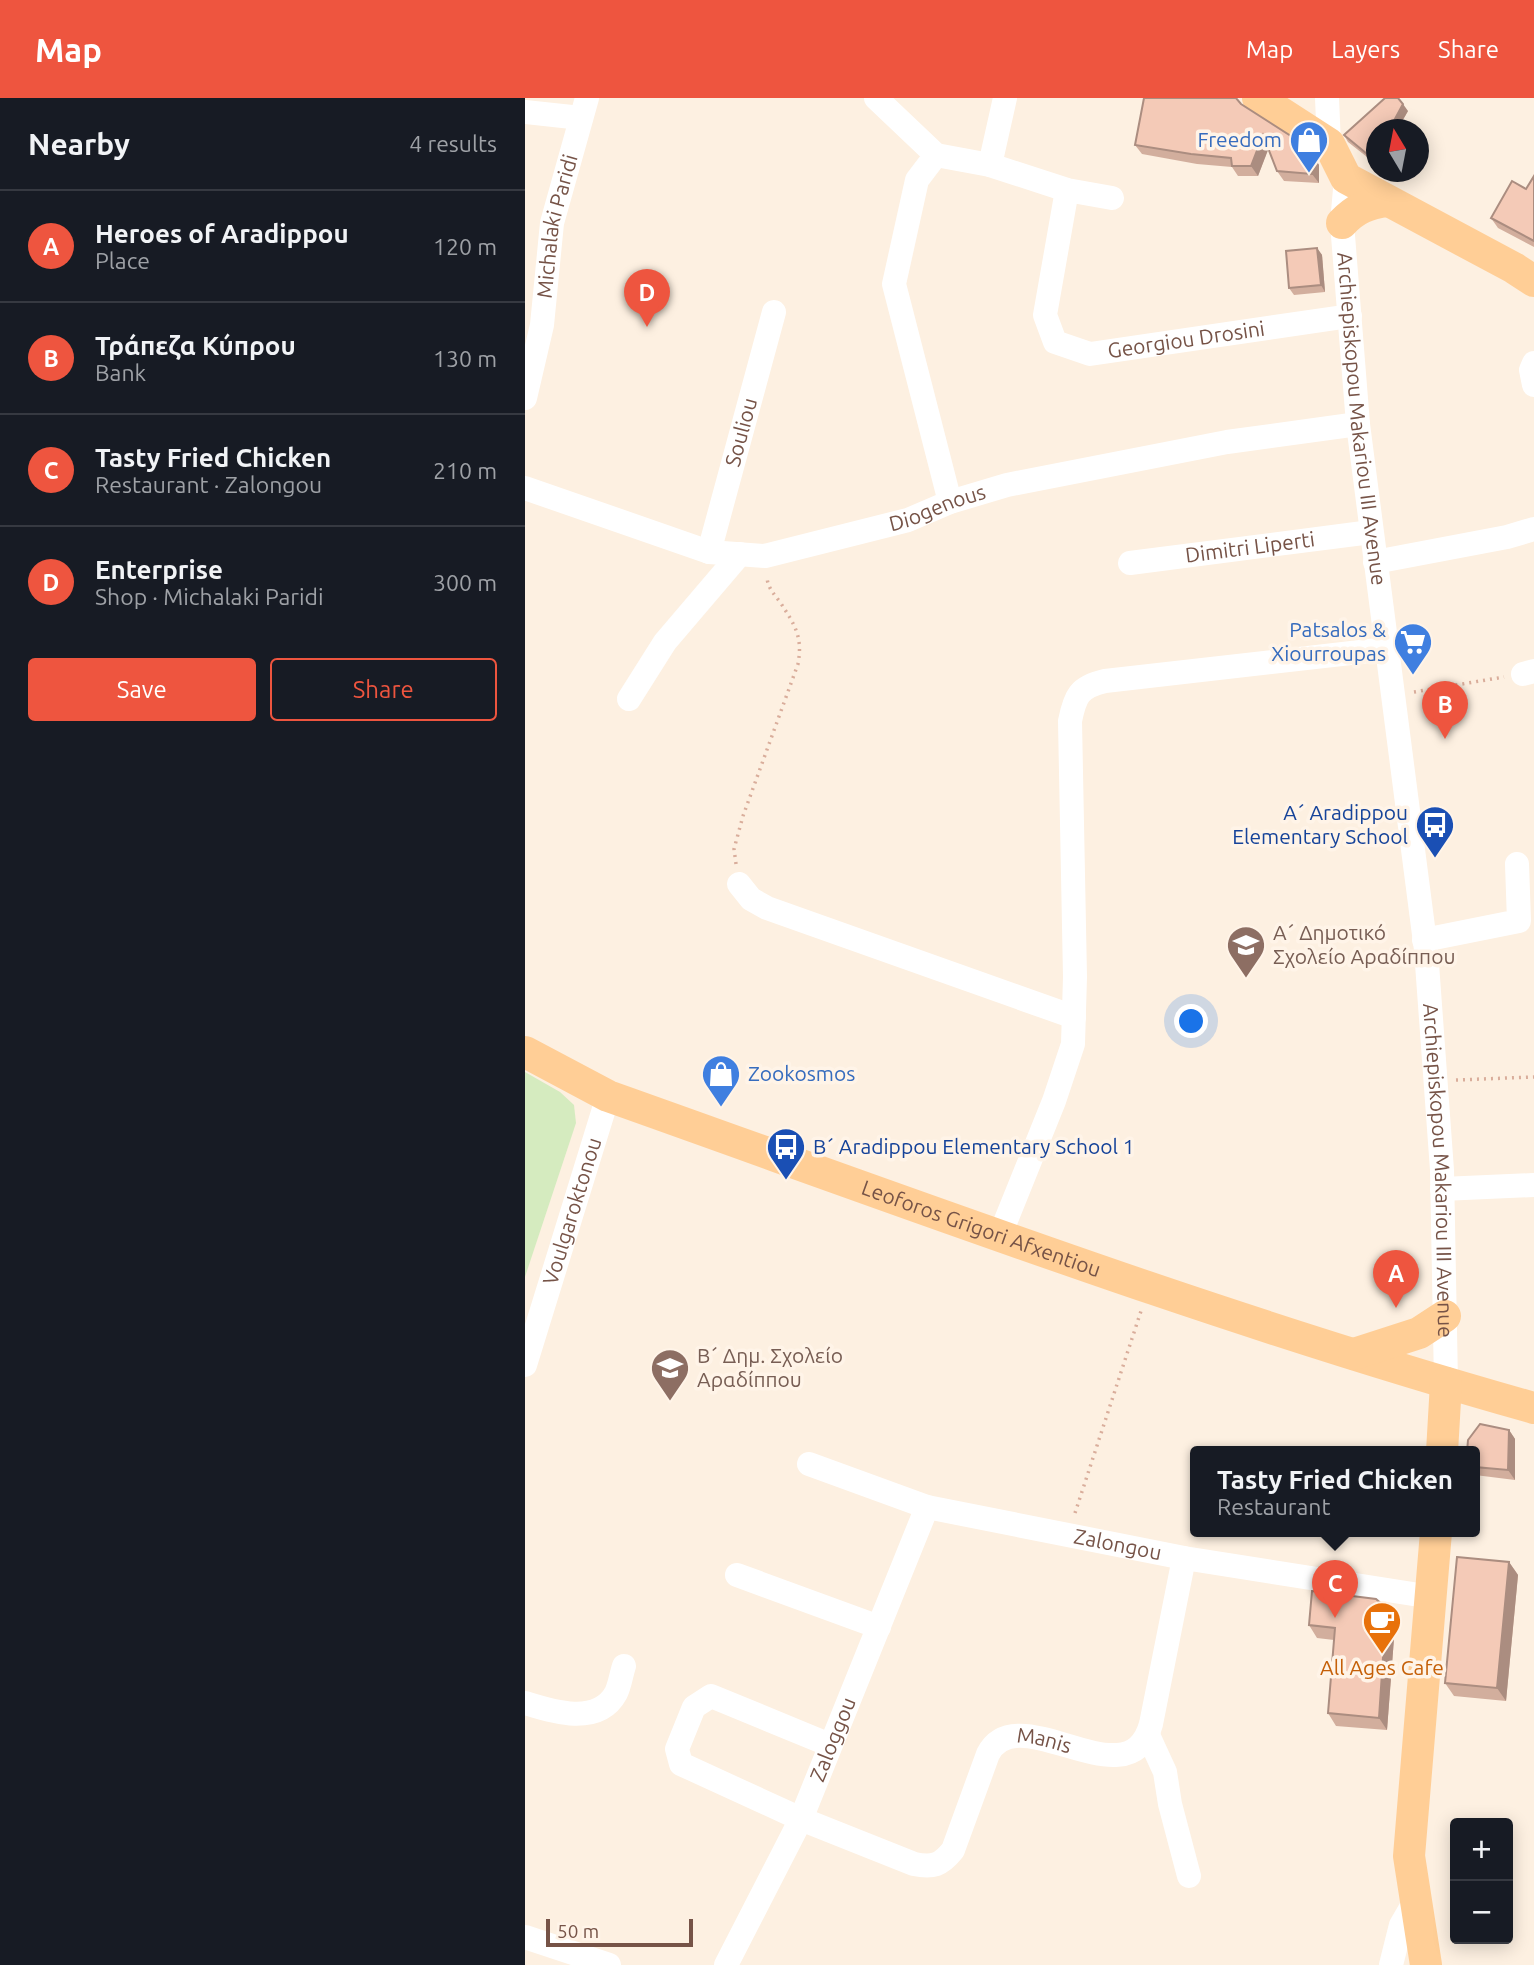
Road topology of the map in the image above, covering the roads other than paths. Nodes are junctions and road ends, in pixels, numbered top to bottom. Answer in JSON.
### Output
{"nodes":[{"id":1,"x":876,"y":98,"type":"edge"},
{"id":2,"x":1005,"y":98,"type":"edge"},
{"id":3,"x":1258,"y":98,"type":"edge"},
{"id":4,"x":1327,"y":98,"type":"edge"},
{"id":5,"x":584,"y":108,"type":"edge"},
{"id":6,"x":525,"y":112,"type":"edge"},
{"id":7,"x":1329,"y":144,"type":"junction"},
{"id":8,"x":936,"y":155,"type":"junction"},
{"id":9,"x":990,"y":165,"type":"junction"},
{"id":10,"x":1346,"y":178,"type":"junction"},
{"id":11,"x":1066,"y":190,"type":"junction"},
{"id":12,"x":1112,"y":198,"type":"dead end"},
{"id":13,"x":1387,"y":201,"type":"junction"},
{"id":14,"x":1342,"y":223,"type":"junction"},
{"id":15,"x":1534,"y":281,"type":"edge"},
{"id":16,"x":774,"y":312,"type":"dead end"},
{"id":17,"x":1350,"y":316,"type":"junction"},
{"id":18,"x":1534,"y":363,"type":"edge"},
{"id":19,"x":1534,"y":385,"type":"edge"},
{"id":20,"x":525,"y":398,"type":"edge"},
{"id":21,"x":1358,"y":424,"type":"junction"},
{"id":22,"x":525,"y":488,"type":"edge"},
{"id":23,"x":950,"y":502,"type":"junction"},
{"id":24,"x":1534,"y":529,"type":"edge"},
{"id":25,"x":1371,"y":532,"type":"junction"},
{"id":26,"x":709,"y":552,"type":"junction"},
{"id":27,"x":740,"y":554,"type":"junction"},
{"id":28,"x":1375,"y":562,"type":"junction"},
{"id":29,"x":1130,"y":563,"type":"dead end"},
{"id":30,"x":1386,"y":649,"type":"junction"},
{"id":31,"x":629,"y":699,"type":"dead end"},
{"id":32,"x":1517,"y":863,"type":"dead end"},
{"id":33,"x":739,"y":884,"type":"road end"},
{"id":34,"x":1424,"y":940,"type":"junction"},
{"id":35,"x":1074,"y":1017,"type":"junction"},
{"id":36,"x":525,"y":1052,"type":"edge"},
{"id":37,"x":608,"y":1096,"type":"junction"},
{"id":38,"x":1534,"y":1185,"type":"edge"},
{"id":39,"x":1442,"y":1189,"type":"junction"},
{"id":40,"x":1000,"y":1235,"type":"junction"},
{"id":41,"x":1445,"y":1316,"type":"junction"},
{"id":42,"x":1354,"y":1354,"type":"junction"},
{"id":43,"x":525,"y":1365,"type":"edge"},
{"id":44,"x":1446,"y":1383,"type":"junction"},
{"id":45,"x":1534,"y":1408,"type":"edge"},
{"id":46,"x":1442,"y":1446,"type":"edge"},
{"id":47,"x":809,"y":1464,"type":"dead end"},
{"id":48,"x":927,"y":1507,"type":"junction"},
{"id":49,"x":1436,"y":1537,"type":"edge"},
{"id":50,"x":1184,"y":1559,"type":"junction"},
{"id":51,"x":737,"y":1575,"type":"dead end"},
{"id":52,"x":1432,"y":1597,"type":"junction"},
{"id":53,"x":879,"y":1627,"type":"junction"},
{"id":54,"x":624,"y":1666,"type":"dead end"},
{"id":55,"x":525,"y":1703,"type":"edge"},
{"id":56,"x":1148,"y":1735,"type":"junction"},
{"id":57,"x":831,"y":1745,"type":"junction"},
{"id":58,"x":801,"y":1819,"type":"junction"},
{"id":59,"x":1189,"y":1876,"type":"dead end"},
{"id":60,"x":1415,"y":1901,"type":"junction"},
{"id":61,"x":525,"y":1937,"type":"edge"},
{"id":62,"x":609,"y":1965,"type":"edge"},
{"id":63,"x":726,"y":1965,"type":"edge"},
{"id":64,"x":1391,"y":1965,"type":"edge"},
{"id":65,"x":1426,"y":1965,"type":"edge"}],
"edges":[{"from":1,"to":8,"type":"street"},
{"from":2,"to":9,"type":"street"},
{"from":3,"to":7,"type":"main road"},
{"from":4,"to":7,"type":"street"},
{"from":5,"to":6,"type":"street"},
{"from":5,"to":20,"type":"street","name":"Michalaki Paridi"},
{"from":7,"to":10,"type":"main road"},
{"from":8,"to":9,"type":"street"},
{"from":8,"to":23,"type":"street"},
{"from":9,"to":11,"type":"street"},
{"from":10,"to":13,"type":"main road"},
{"from":10,"to":14,"type":"street","name":"Archiepiskopou Makariou III Avenue"},
{"from":11,"to":12,"type":"street"},
{"from":11,"to":17,"type":"street","name":"Georgiou Drosini"},
{"from":13,"to":14,"type":"main road"},
{"from":13,"to":15,"type":"main road"},
{"from":14,"to":17,"type":"street","name":"Archiepiskopou Makariou III Avenue"},
{"from":16,"to":26,"type":"street","name":"Souliou"},
{"from":17,"to":21,"type":"street","name":"Archiepiskopou Makariou III Avenue"},
{"from":18,"to":19,"type":"street"},
{"from":21,"to":23,"type":"street","name":"Diogenous"},
{"from":21,"to":25,"type":"street","name":"Archiepiskopou Makariou III Avenue"},
{"from":22,"to":26,"type":"street","name":"Diogenous"},
{"from":23,"to":27,"type":"street","name":"Diogenous"},
{"from":24,"to":28,"type":"street"},
{"from":25,"to":28,"type":"street","name":"Archiepiskopou Makariou III Avenue"},
{"from":25,"to":29,"type":"street","name":"Dimitri Liperti"},
{"from":26,"to":27,"type":"street","name":"Diogenous"},
{"from":27,"to":31,"type":"street"},
{"from":28,"to":30,"type":"street","name":"Archiepiskopou Makariou III Avenue"},
{"from":30,"to":34,"type":"street","name":"Archiepiskopou Makariou III Avenue"},
{"from":30,"to":35,"type":"street"},
{"from":32,"to":34,"type":"street"},
{"from":33,"to":35,"type":"street"},
{"from":34,"to":39,"type":"street","name":"Archiepiskopou Makariou III Avenue"},
{"from":35,"to":40,"type":"street"},
{"from":36,"to":37,"type":"main road","name":"Leoforos Grigori Afxentiou"},
{"from":37,"to":40,"type":"main road","name":"Leoforos Grigori Afxentiou"},
{"from":37,"to":43,"type":"street","name":"Voulgaroktonou"},
{"from":38,"to":39,"type":"street"},
{"from":39,"to":41,"type":"street","name":"Archiepiskopou Makariou III Avenue"},
{"from":40,"to":42,"type":"main road","name":"Leoforos Grigori Afxentiou"},
{"from":41,"to":42,"type":"main road"},
{"from":41,"to":44,"type":"street","name":"Archiepiskopou Makariou III Avenue"},
{"from":42,"to":44,"type":"main road","name":"Leoforos Grigori Afxentiou"},
{"from":44,"to":45,"type":"main road","name":"Leoforos Grigori Afxentiou"},
{"from":44,"to":46,"type":"main road","name":"Archiepiskopou Makariou III Avenue"},
{"from":47,"to":48,"type":"street","name":"Zalongou"},
{"from":48,"to":50,"type":"street","name":"Zalongou"},
{"from":48,"to":53,"type":"street","name":"Zaloggou"},
{"from":49,"to":52,"type":"main road"},
{"from":50,"to":52,"type":"street","name":"Zalongou"},
{"from":50,"to":56,"type":"street"},
{"from":51,"to":53,"type":"street"},
{"from":52,"to":60,"type":"main road"},
{"from":53,"to":57,"type":"street","name":"Zaloggou"},
{"from":54,"to":55,"type":"street"},
{"from":56,"to":58,"type":"street","name":"Manis"},
{"from":56,"to":59,"type":"street"},
{"from":57,"to":58,"type":"street","name":"Zaloggou"},
{"from":57,"to":58,"type":"street"},
{"from":58,"to":63,"type":"street","name":"Zaloggou"},
{"from":60,"to":64,"type":"street"},
{"from":60,"to":65,"type":"main road"},
{"from":61,"to":62,"type":"street"}]}
